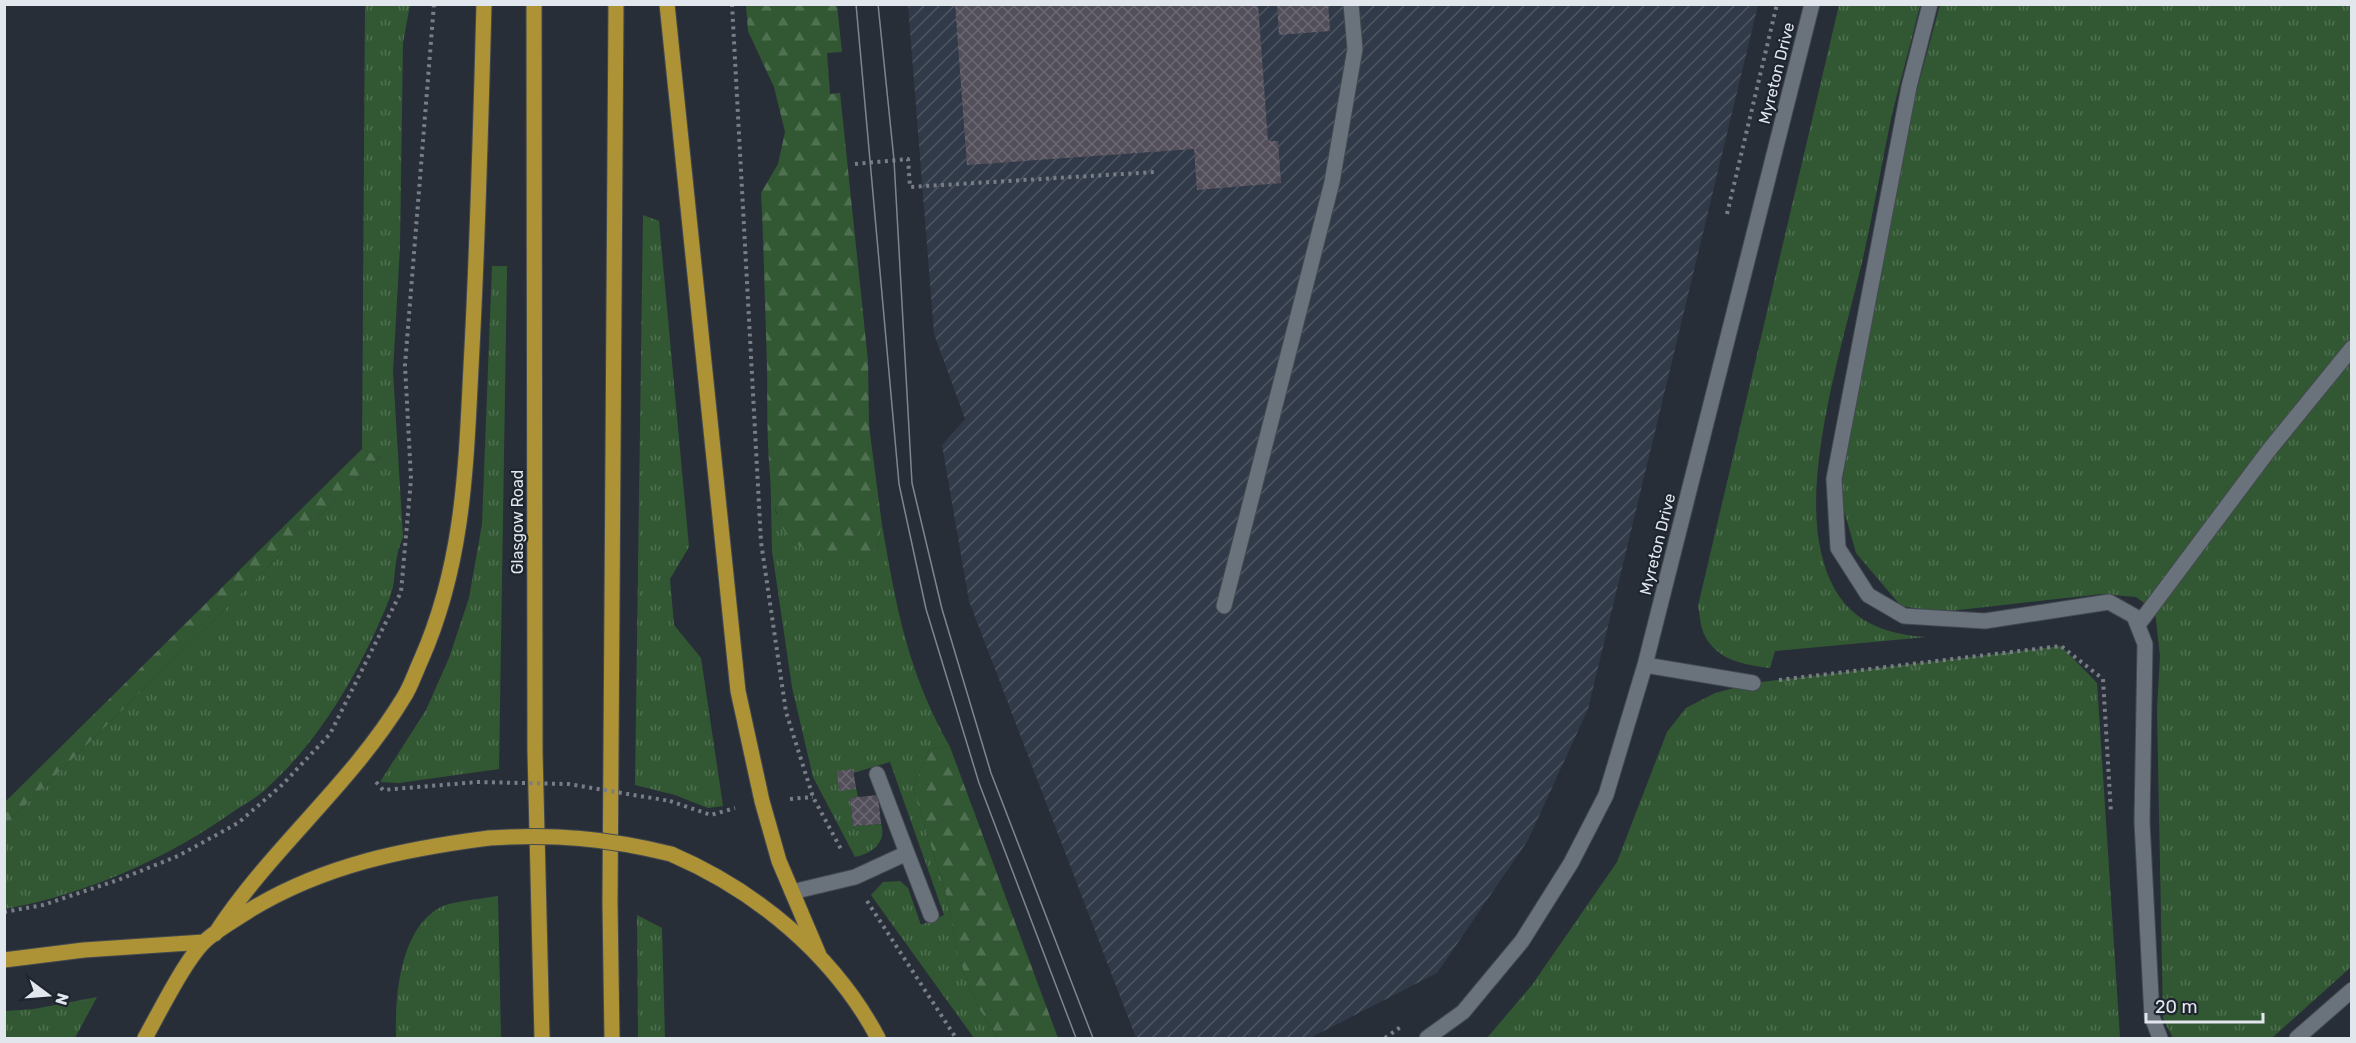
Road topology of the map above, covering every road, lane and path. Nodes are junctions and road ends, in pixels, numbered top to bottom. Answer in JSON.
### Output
{"nodes":[{"id":1,"x":434,"y":4,"type":"edge"},
{"id":2,"x":484,"y":4,"type":"edge"},
{"id":3,"x":534,"y":4,"type":"edge"},
{"id":4,"x":616,"y":4,"type":"edge"},
{"id":5,"x":667,"y":4,"type":"edge"},
{"id":6,"x":732,"y":4,"type":"edge"},
{"id":7,"x":1351,"y":4,"type":"edge"},
{"id":8,"x":1777,"y":4,"type":"edge"},
{"id":9,"x":1812,"y":4,"type":"edge"},
{"id":10,"x":1930,"y":4,"type":"edge"},
{"id":11,"x":855,"y":164,"type":"dead end"},
{"id":12,"x":1155,"y":172,"type":"dead end"},
{"id":13,"x":1725,"y":223,"type":"dead end"},
{"id":14,"x":2352,"y":348,"type":"edge"},
{"id":15,"x":1224,"y":606,"type":"dead end"},
{"id":16,"x":2138,"y":625,"type":"junction"},
{"id":17,"x":1645,"y":664,"type":"junction"},
{"id":18,"x":1753,"y":683,"type":"joint"},
{"id":19,"x":330,"y":734,"type":"junction"},
{"id":20,"x":358,"y":761,"type":"junction"},
{"id":21,"x":877,"y":774,"type":"dead end"},
{"id":22,"x":670,"y":801,"type":"dead end"},
{"id":23,"x":2112,"y":818,"type":"dead end"},
{"id":24,"x":907,"y":853,"type":"junction"},
{"id":25,"x":855,"y":877,"type":"junction"},
{"id":26,"x":792,"y":892,"type":"junction"},
{"id":27,"x":4,"y":912,"type":"edge"},
{"id":28,"x":931,"y":915,"type":"dead end"},
{"id":29,"x":210,"y":938,"type":"junction"},
{"id":30,"x":819,"y":955,"type":"junction"},
{"id":31,"x":4,"y":960,"type":"edge"},
{"id":32,"x":2352,"y":990,"type":"edge"},
{"id":33,"x":1404,"y":1024,"type":"dead end"},
{"id":34,"x":145,"y":1038,"type":"edge"},
{"id":35,"x":542,"y":1038,"type":"edge"},
{"id":36,"x":612,"y":1038,"type":"edge"},
{"id":37,"x":878,"y":1038,"type":"edge"},
{"id":38,"x":956,"y":1038,"type":"edge"},
{"id":39,"x":1385,"y":1038,"type":"edge"},
{"id":40,"x":1427,"y":1038,"type":"edge"},
{"id":41,"x":2160,"y":1038,"type":"edge"},
{"id":42,"x":2297,"y":1038,"type":"edge"}],
"edges":[{"from":1,"to":19,"type":"path"},
{"from":2,"to":20,"type":"main road"},
{"from":3,"to":35,"type":"main road","name":"Glasgow Road"},
{"from":4,"to":36,"type":"main road"},
{"from":5,"to":26,"type":"main road"},
{"from":6,"to":25,"type":"path"},
{"from":7,"to":15,"type":"street"},
{"from":8,"to":13,"type":"path"},
{"from":9,"to":17,"type":"street","name":"Myreton Drive"},
{"from":10,"to":16,"type":"street"},
{"from":11,"to":12,"type":"path"},
{"from":14,"to":16,"type":"street"},
{"from":16,"to":41,"type":"street"},
{"from":17,"to":18,"type":"street"},
{"from":17,"to":40,"type":"street","name":"Myreton Drive"},
{"from":18,"to":23,"type":"path"},
{"from":19,"to":20,"type":"path"},
{"from":19,"to":27,"type":"path"},
{"from":20,"to":22,"type":"path","bridge":true},
{"from":20,"to":29,"type":"main road"},
{"from":21,"to":24,"type":"street"},
{"from":24,"to":25,"type":"street"},
{"from":24,"to":28,"type":"street"},
{"from":25,"to":26,"type":"street"},
{"from":25,"to":38,"type":"path"},
{"from":26,"to":30,"type":"main road"},
{"from":29,"to":30,"type":"main road","bridge":true},
{"from":29,"to":31,"type":"main road"},
{"from":29,"to":34,"type":"main road"},
{"from":30,"to":37,"type":"main road"},
{"from":32,"to":42,"type":"street"},
{"from":33,"to":39,"type":"path"}]}
